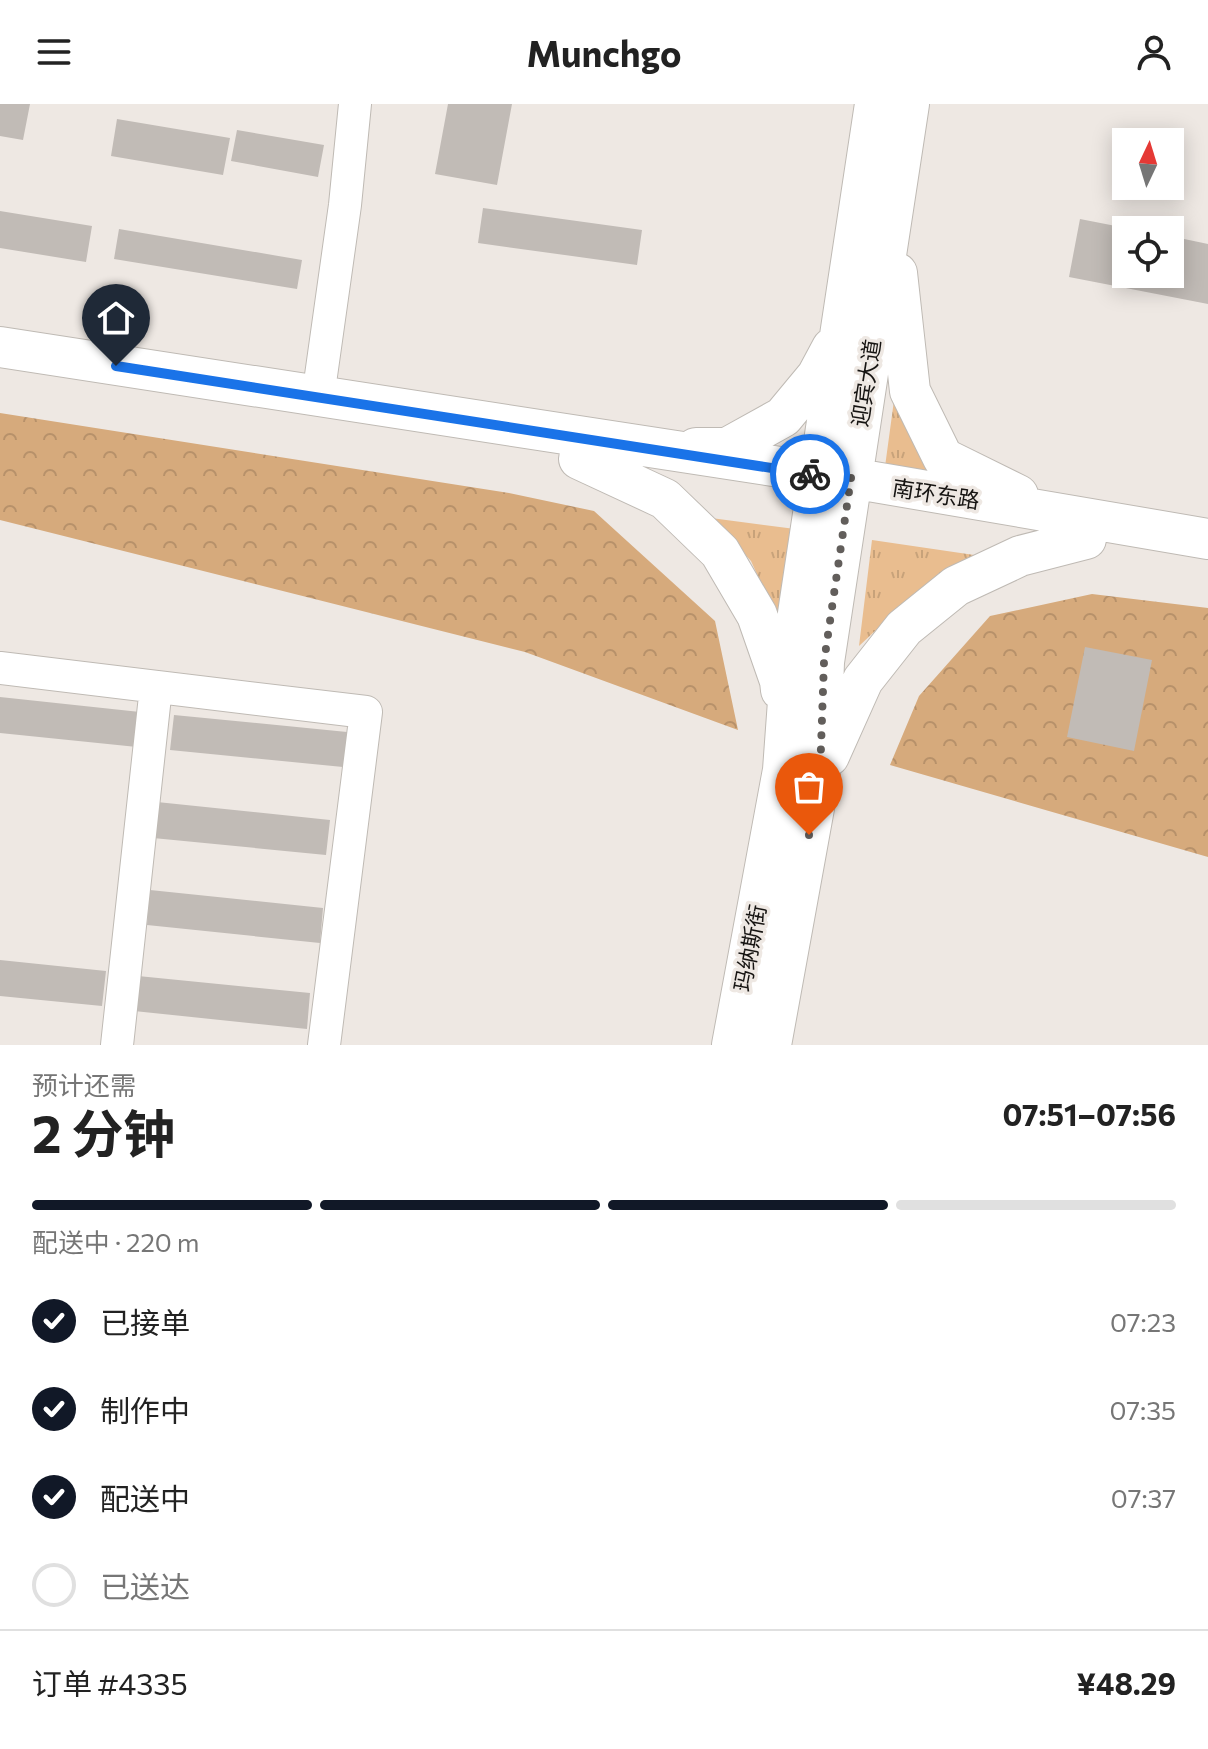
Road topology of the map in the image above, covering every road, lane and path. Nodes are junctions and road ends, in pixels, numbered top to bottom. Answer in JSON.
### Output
{"nodes":[{"id":1,"x":355,"y":104,"type":"edge"},
{"id":2,"x":875,"y":104,"type":"edge"},
{"id":3,"x":909,"y":104,"type":"edge"},
{"id":4,"x":892,"y":221,"type":"junction"},
{"id":5,"x":841,"y":330,"type":"junction"},
{"id":6,"x":0,"y":347,"type":"edge"},
{"id":7,"x":0,"y":368,"type":"edge"},
{"id":8,"x":318,"y":397,"type":"junction"},
{"id":9,"x":640,"y":448,"type":"junction"},
{"id":10,"x":579,"y":459,"type":"junction"},
{"id":11,"x":833,"y":486,"type":"junction"},
{"id":12,"x":1053,"y":513,"type":"junction"},
{"id":13,"x":1086,"y":539,"type":"junction"},
{"id":14,"x":1208,"y":539,"type":"edge"},
{"id":15,"x":1208,"y":559,"type":"edge"},
{"id":16,"x":808,"y":661,"type":"joint"},
{"id":17,"x":0,"y":668,"type":"edge"},
{"id":18,"x":156,"y":687,"type":"junction"},
{"id":19,"x":802,"y":772,"type":"junction"},
{"id":20,"x":117,"y":1045,"type":"edge"},
{"id":21,"x":324,"y":1045,"type":"edge"},
{"id":22,"x":732,"y":1045,"type":"edge"},
{"id":23,"x":771,"y":1045,"type":"edge"}],
"edges":[{"from":1,"to":8,"type":"street"},
{"from":2,"to":5,"type":"main road","name":"迎宾大道"},
{"from":3,"to":4,"type":"main road","name":"迎宾大道"},
{"from":4,"to":11,"type":"main road","name":"迎宾大道"},
{"from":4,"to":12,"type":"main road"},
{"from":5,"to":9,"type":"main road"},
{"from":5,"to":11,"type":"main road","name":"迎宾大道"},
{"from":6,"to":8,"type":"main road","name":"南环东路"},
{"from":7,"to":10,"type":"main road","name":"南环东路"},
{"from":8,"to":9,"type":"main road","name":"南环东路"},
{"from":9,"to":11,"type":"main road","name":"南环东路"},
{"from":10,"to":11,"type":"main road","name":"南环东路"},
{"from":10,"to":19,"type":"main road"},
{"from":11,"to":12,"type":"main road","name":"南环东路"},
{"from":11,"to":13,"type":"main road","name":"南环东路"},
{"from":11,"to":16,"type":"main road","name":"迎宾大道"},
{"from":12,"to":14,"type":"main road","name":"南环东路"},
{"from":13,"to":15,"type":"main road","name":"南环东路"},
{"from":13,"to":19,"type":"main road"},
{"from":16,"to":19,"type":"main road","name":"玛纳斯街"},
{"from":17,"to":18,"type":"street"},
{"from":18,"to":20,"type":"street"},
{"from":18,"to":21,"type":"street"},
{"from":19,"to":22,"type":"main road","name":"玛纳斯街"},
{"from":19,"to":23,"type":"main road","name":"玛纳斯街"}]}
